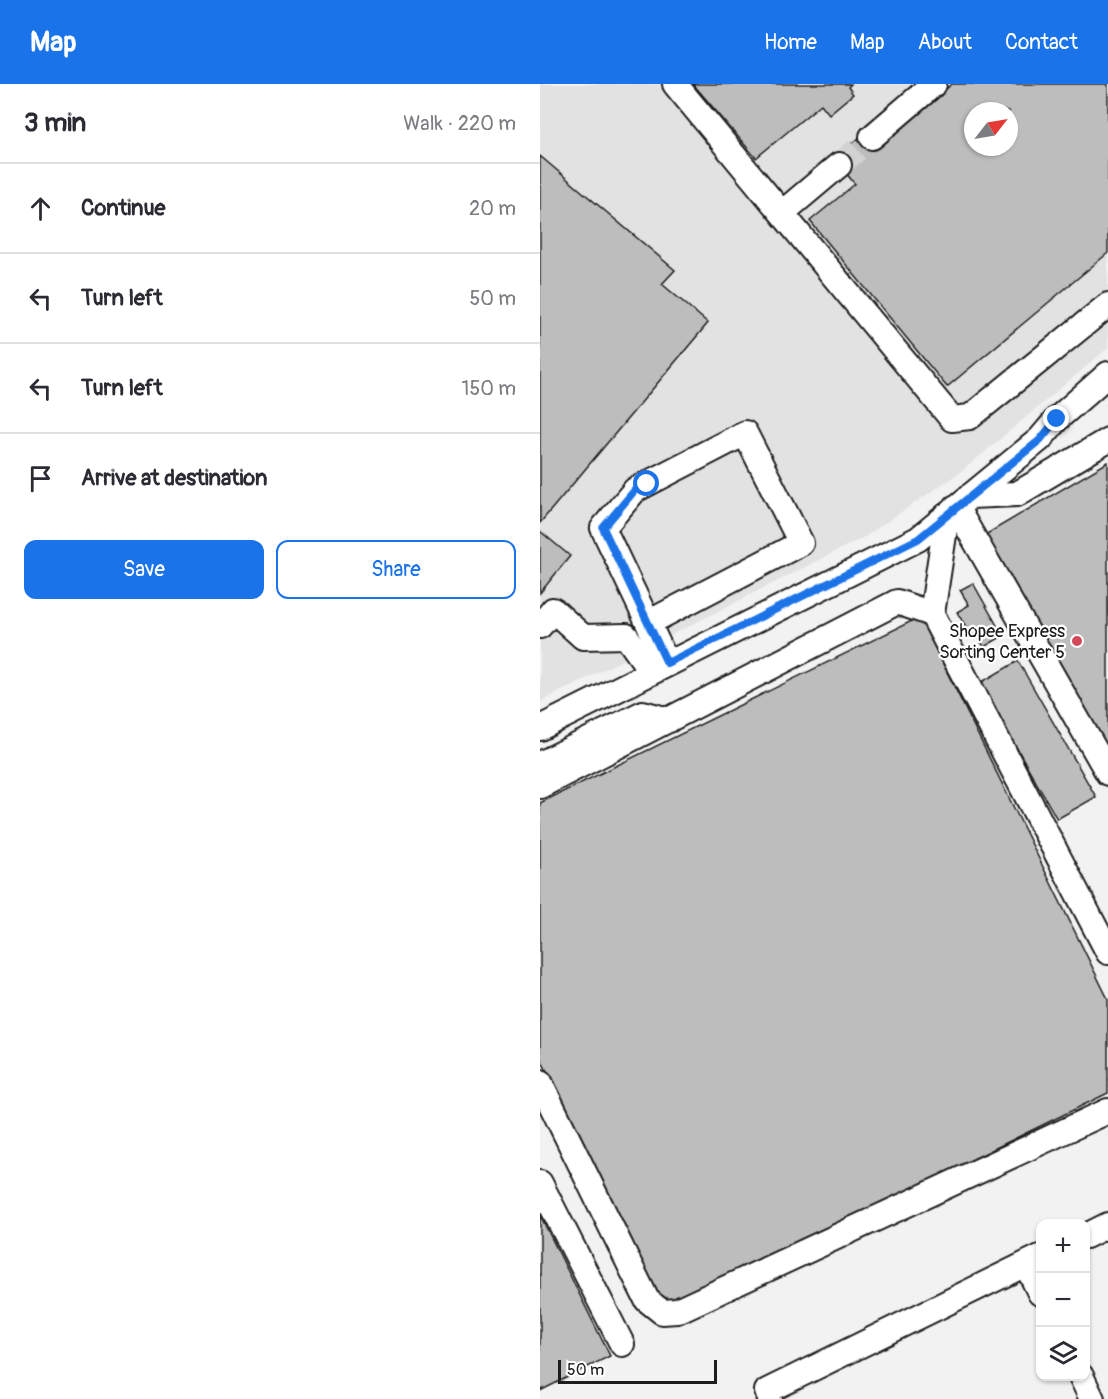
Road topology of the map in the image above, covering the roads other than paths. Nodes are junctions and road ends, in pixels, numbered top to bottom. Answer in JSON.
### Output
{"nodes":[{"id":1,"x":675,"y":84,"type":"edge"},
{"id":2,"x":934,"y":84,"type":"edge"},
{"id":3,"x":872,"y":137,"type":"tunnel mouth"},
{"id":4,"x":838,"y":165,"type":"tunnel mouth"},
{"id":5,"x":782,"y":213,"type":"junction"},
{"id":6,"x":1108,"y":305,"type":"edge"},
{"id":7,"x":1108,"y":374,"type":"edge"},
{"id":8,"x":1108,"y":440,"type":"edge"},
{"id":9,"x":958,"y":506,"type":"junction"},
{"id":10,"x":932,"y":614,"type":"junction"},
{"id":11,"x":648,"y":623,"type":"junction"},
{"id":12,"x":540,"y":626,"type":"edge"},
{"id":13,"x":659,"y":667,"type":"junction"},
{"id":14,"x":669,"y":720,"type":"junction"},
{"id":15,"x":540,"y":728,"type":"edge"},
{"id":16,"x":540,"y":764,"type":"edge"},
{"id":17,"x":1108,"y":773,"type":"edge"},
{"id":18,"x":540,"y":786,"type":"edge"},
{"id":19,"x":1108,"y":951,"type":"edge"},
{"id":20,"x":540,"y":1082,"type":"edge"},
{"id":21,"x":1108,"y":1111,"type":"edge"},
{"id":22,"x":540,"y":1183,"type":"edge"},
{"id":23,"x":1108,"y":1225,"type":"edge"},
{"id":24,"x":1090,"y":1234,"type":"edge"},
{"id":25,"x":1034,"y":1261,"type":"edge"},
{"id":26,"x":622,"y":1344,"type":"dead end"},
{"id":27,"x":1083,"y":1381,"type":"edge"},
{"id":28,"x":1108,"y":1391,"type":"edge"},
{"id":29,"x":770,"y":1399,"type":"edge"},
{"id":30,"x":1092,"y":1399,"type":"edge"}],
"edges":[{"from":1,"to":5,"type":"street"},
{"from":2,"to":3,"type":"street"},
{"from":4,"to":5,"type":"street"},
{"from":5,"to":6,"type":"street"},
{"from":7,"to":9,"type":"street"},
{"from":8,"to":9,"type":"street"},
{"from":9,"to":10,"type":"street"},
{"from":9,"to":13,"type":"street"},
{"from":9,"to":17,"type":"street"},
{"from":10,"to":14,"type":"street"},
{"from":10,"to":19,"type":"street"},
{"from":11,"to":11,"type":"street"},
{"from":11,"to":13,"type":"street"},
{"from":12,"to":13,"type":"street"},
{"from":13,"to":15,"type":"street"},
{"from":14,"to":16,"type":"street"},
{"from":14,"to":18,"type":"street"},
{"from":20,"to":21,"type":"street"},
{"from":22,"to":26,"type":"street"},
{"from":23,"to":24,"type":"street"},
{"from":25,"to":29,"type":"street"},
{"from":27,"to":30,"type":"street"},
{"from":28,"to":30,"type":"street"}]}
